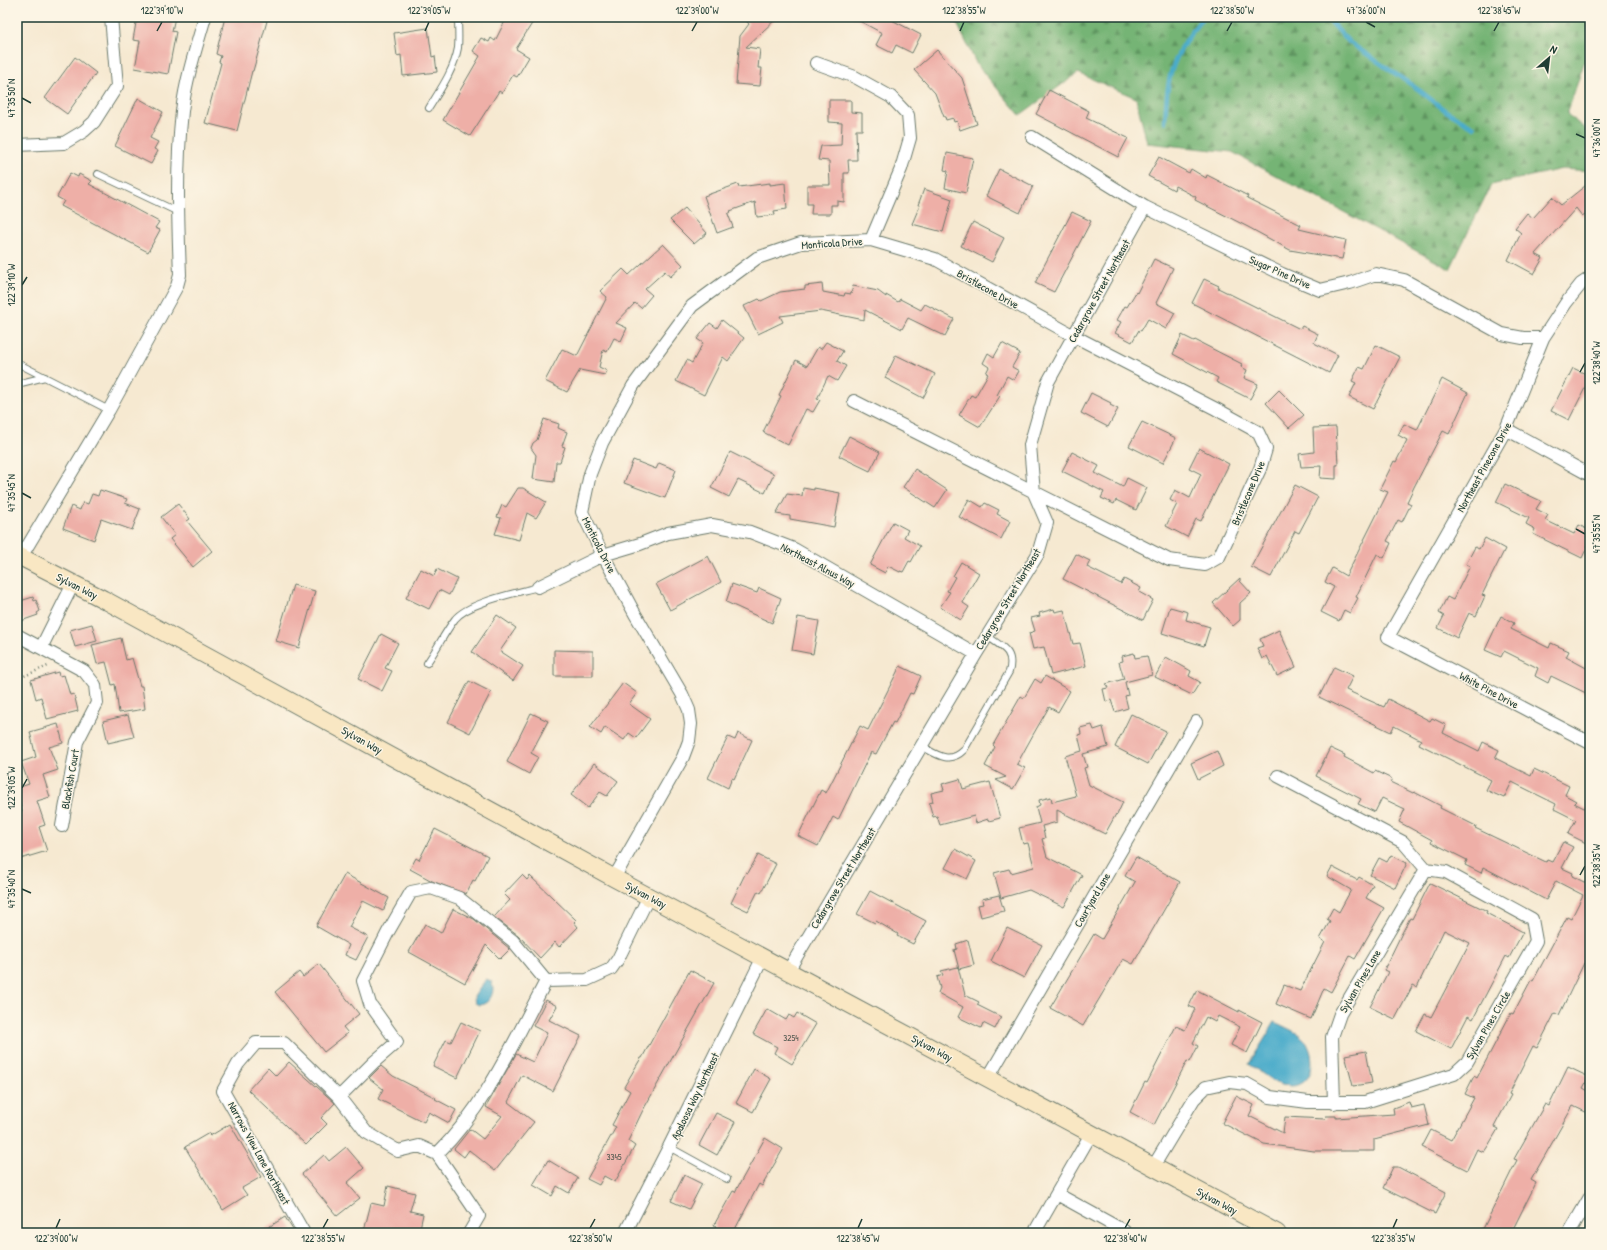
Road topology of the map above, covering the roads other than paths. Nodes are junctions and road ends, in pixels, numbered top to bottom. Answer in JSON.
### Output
{"nodes":[{"id":1,"x":112,"y":17,"type":"edge"},
{"id":2,"x":205,"y":17,"type":"edge"},
{"id":3,"x":458,"y":17,"type":"edge"},
{"id":4,"x":816,"y":63,"type":"dead end"},
{"id":5,"x":429,"y":108,"type":"dead end"},
{"id":6,"x":1032,"y":136,"type":"dead end"},
{"id":7,"x":17,"y":145,"type":"edge"},
{"id":8,"x":98,"y":174,"type":"dead end"},
{"id":9,"x":1145,"y":207,"type":"junction"},
{"id":10,"x":178,"y":212,"type":"junction"},
{"id":11,"x":871,"y":240,"type":"junction"},
{"id":12,"x":1590,"y":278,"type":"edge"},
{"id":13,"x":1074,"y":336,"type":"junction"},
{"id":14,"x":1543,"y":338,"type":"junction"},
{"id":15,"x":17,"y":363,"type":"edge"},
{"id":16,"x":45,"y":378,"type":"junction"},
{"id":17,"x":17,"y":384,"type":"edge"},
{"id":18,"x":854,"y":401,"type":"dead end"},
{"id":19,"x":109,"y":410,"type":"junction"},
{"id":20,"x":1506,"y":429,"type":"junction"},
{"id":21,"x":1590,"y":475,"type":"edge"},
{"id":22,"x":1034,"y":493,"type":"junction"},
{"id":23,"x":603,"y":555,"type":"junction"},
{"id":24,"x":19,"y":556,"type":"edge"},
{"id":25,"x":73,"y":584,"type":"junction"},
{"id":26,"x":538,"y":587,"type":"joint"},
{"id":27,"x":17,"y":636,"type":"edge"},
{"id":28,"x":987,"y":636,"type":"junction"},
{"id":29,"x":1388,"y":637,"type":"joint"},
{"id":30,"x":41,"y":648,"type":"junction"},
{"id":31,"x":976,"y":654,"type":"junction"},
{"id":32,"x":427,"y":663,"type":"dead end"},
{"id":33,"x":1196,"y":722,"type":"dead end"},
{"id":34,"x":1590,"y":743,"type":"edge"},
{"id":35,"x":921,"y":746,"type":"junction"},
{"id":36,"x":1278,"y":776,"type":"dead end"},
{"id":37,"x":62,"y":826,"type":"dead end"},
{"id":38,"x":1426,"y":869,"type":"junction"},
{"id":39,"x":614,"y":878,"type":"junction"},
{"id":40,"x":648,"y":896,"type":"junction"},
{"id":41,"x":763,"y":957,"type":"junction"},
{"id":42,"x":788,"y":971,"type":"junction"},
{"id":43,"x":546,"y":981,"type":"junction"},
{"id":44,"x":988,"y":1078,"type":"junction"},
{"id":45,"x":339,"y":1097,"type":"junction"},
{"id":46,"x":1334,"y":1103,"type":"junction"},
{"id":47,"x":1091,"y":1134,"type":"junction"},
{"id":48,"x":670,"y":1147,"type":"junction"},
{"id":49,"x":436,"y":1154,"type":"junction"},
{"id":50,"x":1153,"y":1167,"type":"junction"},
{"id":51,"x":727,"y":1179,"type":"dead end"},
{"id":52,"x":1056,"y":1194,"type":"junction"},
{"id":53,"x":1590,"y":1196,"type":"edge"},
{"id":54,"x":1124,"y":1231,"type":"dead end"},
{"id":55,"x":304,"y":1233,"type":"edge"},
{"id":56,"x":469,"y":1233,"type":"edge"},
{"id":57,"x":625,"y":1233,"type":"edge"},
{"id":58,"x":1034,"y":1233,"type":"edge"},
{"id":59,"x":1277,"y":1233,"type":"edge"},
{"id":60,"x":1569,"y":1233,"type":"edge"}],
"edges":[{"from":1,"to":7,"type":"street"},
{"from":2,"to":10,"type":"street"},
{"from":3,"to":5,"type":"lane"},
{"from":4,"to":11,"type":"street"},
{"from":6,"to":9,"type":"street","name":"Sugar Pine Drive"},
{"from":8,"to":10,"type":"lane"},
{"from":9,"to":13,"type":"street","name":"Cedargrove Street Northeast"},
{"from":9,"to":14,"type":"street","name":"Sugar Pine Drive"},
{"from":10,"to":19,"type":"street"},
{"from":11,"to":13,"type":"street","name":"Bristlecone Drive"},
{"from":11,"to":23,"type":"street","name":"Monticola Drive"},
{"from":12,"to":14,"type":"street","name":"Northeast Pinecone Drive"},
{"from":13,"to":22,"type":"street","name":"Cedargrove Street Northeast"},
{"from":13,"to":22,"type":"street","name":"Bristlecone Drive"},
{"from":14,"to":20,"type":"street","name":"Northeast Pinecone Drive"},
{"from":15,"to":16,"type":"lane"},
{"from":16,"to":17,"type":"lane"},
{"from":16,"to":19,"type":"lane"},
{"from":18,"to":22,"type":"street","name":"Bristlecone Drive"},
{"from":19,"to":24,"type":"street"},
{"from":20,"to":21,"type":"street"},
{"from":20,"to":29,"type":"street","name":"Northeast Pinecone Drive"},
{"from":22,"to":28,"type":"street","name":"Cedargrove Street Northeast"},
{"from":23,"to":26,"type":"street","name":"Northeast Alnus Way"},
{"from":23,"to":31,"type":"street","name":"Northeast Alnus Way"},
{"from":23,"to":39,"type":"street","name":"Monticola Drive"},
{"from":24,"to":25,"type":"main road","name":"Sylvan Way"},
{"from":25,"to":30,"type":"street"},
{"from":25,"to":39,"type":"main road","name":"Sylvan Way"},
{"from":26,"to":32,"type":"lane"},
{"from":27,"to":30,"type":"street","name":"Blackfish Court"},
{"from":28,"to":31,"type":"street","name":"Cedargrove Street Northeast"},
{"from":28,"to":35,"type":"lane"},
{"from":29,"to":34,"type":"street","name":"White Pine Drive"},
{"from":30,"to":37,"type":"street","name":"Blackfish Court"},
{"from":31,"to":35,"type":"street","name":"Cedargrove Street Northeast"},
{"from":33,"to":44,"type":"street","name":"Courtyard Lane"},
{"from":35,"to":42,"type":"street","name":"Cedargrove Street Northeast"},
{"from":36,"to":38,"type":"street"},
{"from":38,"to":46,"type":"street","name":"Sylvan Pines Lane"},
{"from":38,"to":46,"type":"street","name":"Sylvan Pines Circle"},
{"from":39,"to":40,"type":"main road","name":"Sylvan Way"},
{"from":40,"to":41,"type":"main road","name":"Sylvan Way"},
{"from":40,"to":43,"type":"street"},
{"from":41,"to":42,"type":"main road","name":"Sylvan Way"},
{"from":41,"to":48,"type":"street","name":"Apaloosa Way Northeast"},
{"from":42,"to":44,"type":"main road","name":"Sylvan Way"},
{"from":43,"to":45,"type":"street"},
{"from":43,"to":49,"type":"street"},
{"from":44,"to":47,"type":"main road","name":"Sylvan Way"},
{"from":45,"to":49,"type":"street","name":"Narrows View Lane Northeast"},
{"from":45,"to":55,"type":"street","name":"Narrows View Lane Northeast"},
{"from":46,"to":50,"type":"street","name":"Sylvan Pines Circle"},
{"from":47,"to":50,"type":"main road","name":"Sylvan Way"},
{"from":47,"to":52,"type":"street"},
{"from":48,"to":51,"type":"lane"},
{"from":48,"to":57,"type":"street","name":"Apaloosa Way Northeast"},
{"from":49,"to":56,"type":"street"},
{"from":50,"to":59,"type":"main road","name":"Sylvan Way"},
{"from":52,"to":54,"type":"street"},
{"from":52,"to":58,"type":"street"},
{"from":53,"to":60,"type":"street"}]}
